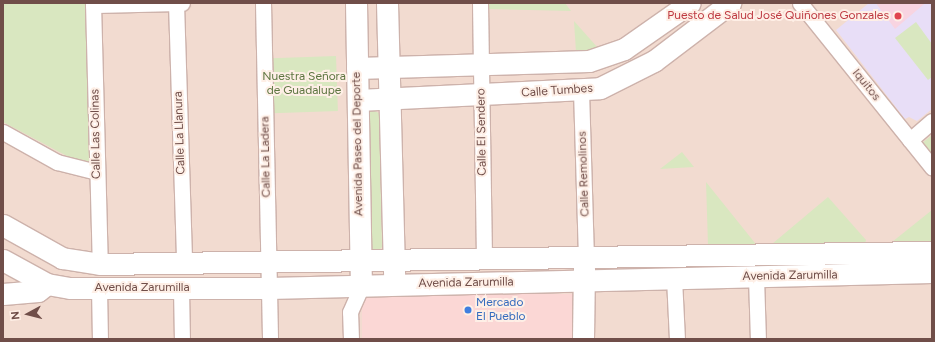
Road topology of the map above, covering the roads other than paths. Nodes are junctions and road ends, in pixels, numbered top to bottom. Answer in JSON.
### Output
{"nodes":[{"id":1,"x":176,"y":3,"type":"edge"},
{"id":2,"x":182,"y":3,"type":"edge"},
{"id":3,"x":263,"y":3,"type":"edge"},
{"id":4,"x":356,"y":3,"type":"edge"},
{"id":5,"x":387,"y":3,"type":"edge"},
{"id":6,"x":480,"y":3,"type":"edge"},
{"id":7,"x":730,"y":3,"type":"edge"},
{"id":8,"x":800,"y":3,"type":"edge"},
{"id":9,"x":93,"y":4,"type":"edge"},
{"id":10,"x":686,"y":4,"type":"edge"},
{"id":11,"x":482,"y":65,"type":"junction"},
{"id":12,"x":357,"y":68,"type":"junction"},
{"id":13,"x":388,"y":68,"type":"junction"},
{"id":14,"x":581,"y":90,"type":"junction"},
{"id":15,"x":482,"y":95,"type":"junction"},
{"id":16,"x":389,"y":98,"type":"junction"},
{"id":17,"x":358,"y":100,"type":"junction"},
{"id":18,"x":932,"y":121,"type":"edge"},
{"id":19,"x":3,"y":132,"type":"edge"},
{"id":20,"x":910,"y":140,"type":"junction"},
{"id":21,"x":932,"y":167,"type":"edge"},
{"id":22,"x":97,"y":172,"type":"junction"},
{"id":23,"x":3,"y":225,"type":"edge"},
{"id":24,"x":932,"y":252,"type":"edge"},
{"id":25,"x":586,"y":258,"type":"junction"},
{"id":26,"x":3,"y":260,"type":"edge"},
{"id":27,"x":484,"y":260,"type":"junction"},
{"id":28,"x":361,"y":262,"type":"junction"},
{"id":29,"x":394,"y":262,"type":"junction"},
{"id":30,"x":269,"y":263,"type":"junction"},
{"id":31,"x":100,"y":264,"type":"junction"},
{"id":32,"x":184,"y":264,"type":"junction"},
{"id":33,"x":932,"y":272,"type":"edge"},
{"id":34,"x":756,"y":277,"type":"junction"},
{"id":35,"x":674,"y":278,"type":"junction"},
{"id":36,"x":582,"y":281,"type":"junction"},
{"id":37,"x":47,"y":284,"type":"junction"},
{"id":38,"x":395,"y":284,"type":"junction"},
{"id":39,"x":362,"y":285,"type":"junction"},
{"id":40,"x":99,"y":288,"type":"junction"},
{"id":41,"x":269,"y":288,"type":"junction"},
{"id":42,"x":181,"y":289,"type":"junction"},
{"id":43,"x":3,"y":294,"type":"edge"},
{"id":44,"x":100,"y":339,"type":"edge"},
{"id":45,"x":182,"y":339,"type":"edge"},
{"id":46,"x":270,"y":339,"type":"edge"},
{"id":47,"x":351,"y":339,"type":"edge"},
{"id":48,"x":583,"y":339,"type":"edge"},
{"id":49,"x":677,"y":339,"type":"edge"},
{"id":50,"x":758,"y":339,"type":"edge"}],
"edges":[{"from":1,"to":2,"type":"street"},
{"from":1,"to":9,"type":"street"},
{"from":1,"to":32,"type":"street","name":"Calle La Llanura"},
{"from":3,"to":30,"type":"street","name":"Calle La Ladera"},
{"from":4,"to":12,"type":"main road","name":"Avenida Paseo del Deporte"},
{"from":5,"to":13,"type":"main road"},
{"from":6,"to":11,"type":"street","name":"Calle El Sendero"},
{"from":7,"to":14,"type":"main road","name":"Calle Tumbes"},
{"from":8,"to":20,"type":"street","name":"Iquitos"},
{"from":9,"to":22,"type":"street","name":"Calle Las Colinas"},
{"from":10,"to":11,"type":"main road"},
{"from":11,"to":13,"type":"main road"},
{"from":11,"to":15,"type":"street","name":"Calle El Sendero"},
{"from":12,"to":13,"type":"main road"},
{"from":12,"to":17,"type":"main road","name":"Avenida Paseo del Deporte"},
{"from":13,"to":16,"type":"main road"},
{"from":14,"to":15,"type":"main road","name":"Calle Tumbes"},
{"from":14,"to":25,"type":"street","name":"Calle Remolinos"},
{"from":15,"to":16,"type":"main road","name":"Calle Tumbes"},
{"from":15,"to":27,"type":"street","name":"Calle El Sendero"},
{"from":16,"to":17,"type":"main road","name":"Calle Tumbes"},
{"from":16,"to":29,"type":"main road"},
{"from":17,"to":28,"type":"main road","name":"Avenida Paseo del Deporte"},
{"from":18,"to":20,"type":"street"},
{"from":19,"to":22,"type":"street"},
{"from":20,"to":21,"type":"street","name":"Iquitos"},
{"from":22,"to":31,"type":"street","name":"Calle Las Colinas"},
{"from":23,"to":31,"type":"main road","name":"Avenida Zarumilla"},
{"from":24,"to":25,"type":"main road","name":"Avenida Zarumilla"},
{"from":25,"to":27,"type":"main road","name":"Avenida Zarumilla"},
{"from":25,"to":36,"type":"main road"},
{"from":26,"to":37,"type":"main road"},
{"from":27,"to":29,"type":"main road","name":"Avenida Zarumilla"},
{"from":28,"to":29,"type":"main road","name":"Avenida Zarumilla"},
{"from":28,"to":30,"type":"main road","name":"Avenida Zarumilla"},
{"from":28,"to":39,"type":"main road","name":"Avenida Paseo del Deporte"},
{"from":29,"to":38,"type":"main road"},
{"from":30,"to":32,"type":"main road","name":"Avenida Zarumilla"},
{"from":30,"to":41,"type":"street","name":"Calle La Ladera"},
{"from":31,"to":32,"type":"main road","name":"Avenida Zarumilla"},
{"from":33,"to":34,"type":"main road","name":"Avenida Zarumilla"},
{"from":34,"to":35,"type":"main road","name":"Avenida Zarumilla"},
{"from":34,"to":50,"type":"street"},
{"from":35,"to":36,"type":"main road","name":"Avenida Zarumilla"},
{"from":35,"to":49,"type":"street"},
{"from":36,"to":38,"type":"main road","name":"Avenida Zarumilla"},
{"from":36,"to":48,"type":"main road"},
{"from":37,"to":40,"type":"main road","name":"Avenida Zarumilla"},
{"from":37,"to":43,"type":"main road","name":"Avenida Zarumilla"},
{"from":38,"to":39,"type":"main road","name":"Avenida Zarumilla"},
{"from":39,"to":41,"type":"main road","name":"Avenida Zarumilla"},
{"from":39,"to":47,"type":"street"},
{"from":40,"to":42,"type":"main road","name":"Avenida Zarumilla"},
{"from":40,"to":44,"type":"street"},
{"from":41,"to":42,"type":"main road","name":"Avenida Zarumilla"},
{"from":41,"to":46,"type":"street","name":"Calle La Ladera"},
{"from":42,"to":45,"type":"street"}]}
